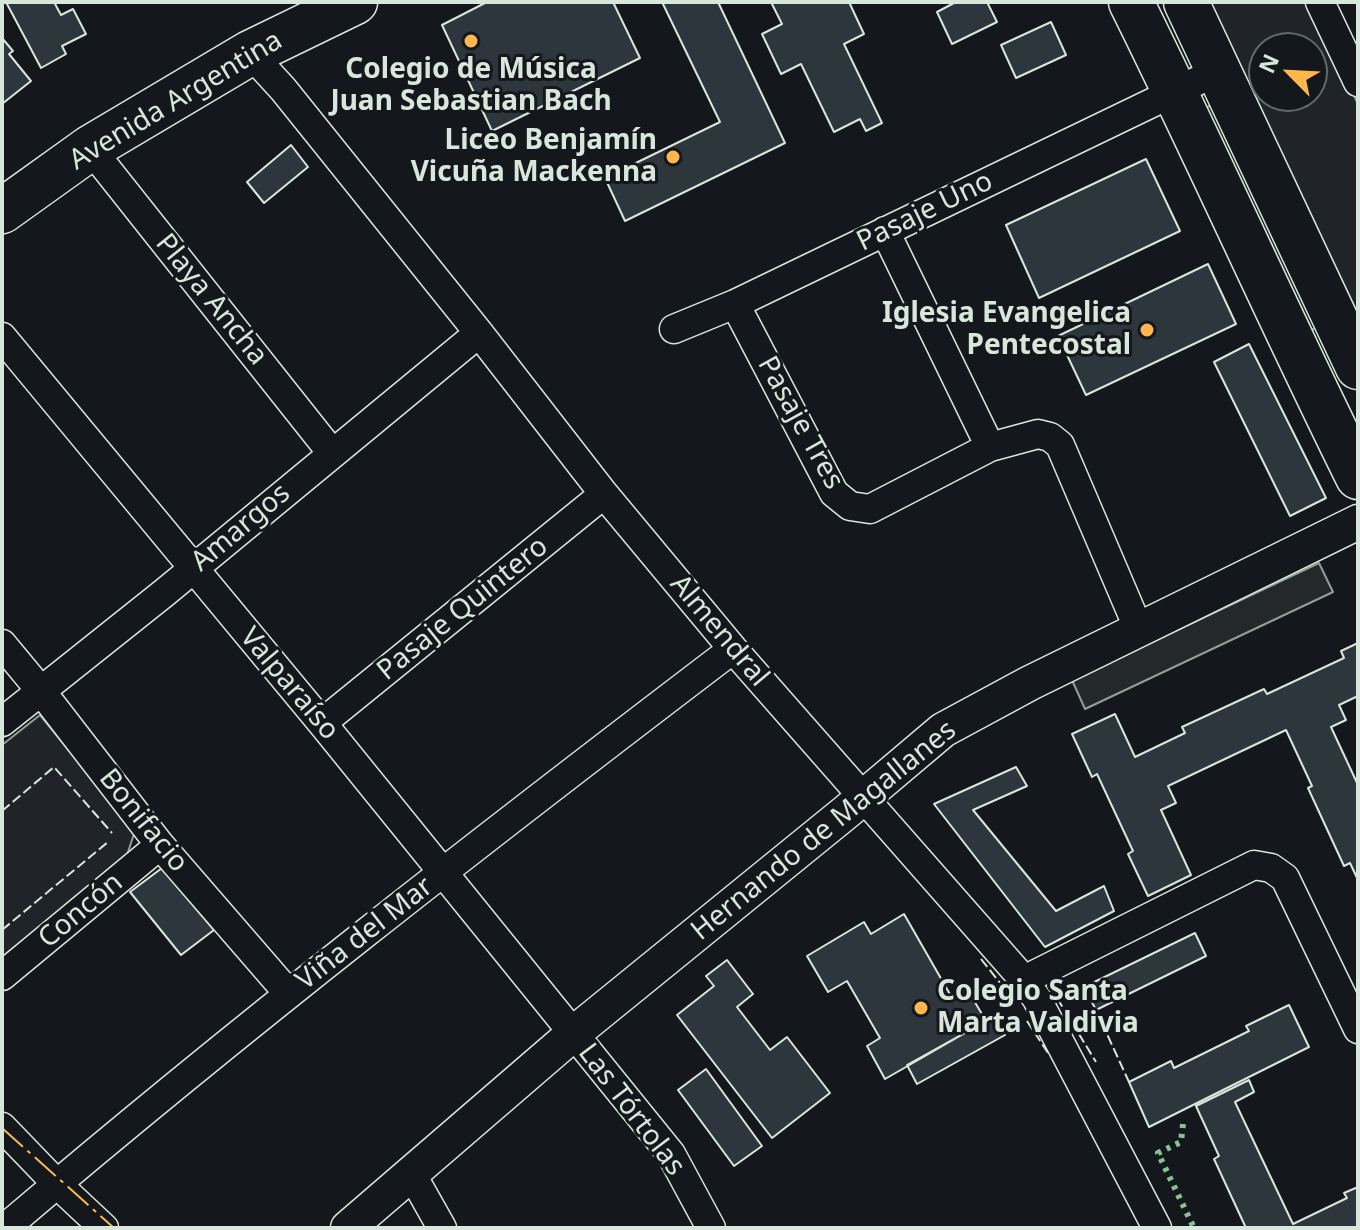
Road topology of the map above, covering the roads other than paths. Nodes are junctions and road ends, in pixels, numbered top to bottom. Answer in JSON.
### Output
{"nodes":[{"id":1,"x":355,"y":2,"type":"edge"},
{"id":2,"x":1131,"y":2,"type":"edge"},
{"id":3,"x":1186,"y":2,"type":"edge"},
{"id":4,"x":1320,"y":2,"type":"edge"},
{"id":5,"x":250,"y":53,"type":"junction"},
{"id":6,"x":1218,"y":71,"type":"junction"},
{"id":7,"x":1358,"y":82,"type":"edge"},
{"id":8,"x":1175,"y":91,"type":"junction"},
{"id":9,"x":90,"y":148,"type":"junction"},
{"id":10,"x":2,"y":211,"type":"edge"},
{"id":11,"x":885,"y":231,"type":"junction"},
{"id":12,"x":735,"y":304,"type":"junction"},
{"id":13,"x":674,"y":329,"type":"dead end"},
{"id":14,"x":479,"y":333,"type":"junction"},
{"id":15,"x":2,"y":337,"type":"edge"},
{"id":16,"x":1354,"y":346,"type":"edge"},
{"id":17,"x":1300,"y":361,"type":"junction"},
{"id":18,"x":990,"y":447,"type":"junction"},
{"id":19,"x":332,"y":453,"type":"junction"},
{"id":20,"x":1358,"y":477,"type":"edge"},
{"id":21,"x":604,"y":494,"type":"junction"},
{"id":22,"x":1358,"y":522,"type":"edge"},
{"id":23,"x":192,"y":569,"type":"junction"},
{"id":24,"x":1139,"y":630,"type":"junction"},
{"id":25,"x":2,"y":644,"type":"edge"},
{"id":26,"x":733,"y":649,"type":"junction"},
{"id":27,"x":41,"y":691,"type":"junction"},
{"id":28,"x":2,"y":722,"type":"edge"},
{"id":29,"x":322,"y":723,"type":"junction"},
{"id":30,"x":864,"y":796,"type":"junction"},
{"id":31,"x":160,"y":845,"type":"junction"},
{"id":32,"x":442,"y":873,"type":"junction"},
{"id":33,"x":2,"y":976,"type":"edge"},
{"id":34,"x":1024,"y":980,"type":"junction"},
{"id":35,"x":289,"y":994,"type":"junction"},
{"id":36,"x":1358,"y":1029,"type":"edge"},
{"id":37,"x":573,"y":1034,"type":"junction"},
{"id":38,"x":2,"y":1127,"type":"edge"},
{"id":39,"x":411,"y":1173,"type":"junction"},
{"id":40,"x":57,"y":1184,"type":"junction"},
{"id":41,"x":5,"y":1228,"type":"edge"},
{"id":42,"x":104,"y":1228,"type":"edge"},
{"id":43,"x":348,"y":1228,"type":"edge"},
{"id":44,"x":442,"y":1228,"type":"edge"},
{"id":45,"x":711,"y":1228,"type":"edge"},
{"id":46,"x":1157,"y":1228,"type":"edge"}],
"edges":[{"from":1,"to":5,"type":"main road","name":"Avenida Argentina"},
{"from":2,"to":8,"type":"main road"},
{"from":3,"to":6,"type":"main road"},
{"from":4,"to":7,"type":"street"},
{"from":5,"to":9,"type":"main road","name":"Avenida Argentina"},
{"from":5,"to":14,"type":"street","name":"Almendral"},
{"from":6,"to":8,"type":"street","name":"Pasaje Uno"},
{"from":6,"to":16,"type":"main road"},
{"from":8,"to":11,"type":"street","name":"Pasaje Uno"},
{"from":8,"to":17,"type":"main road"},
{"from":9,"to":10,"type":"main road","name":"Avenida Argentina"},
{"from":9,"to":19,"type":"street","name":"Playa Ancha"},
{"from":11,"to":12,"type":"street","name":"Pasaje Uno"},
{"from":11,"to":18,"type":"street"},
{"from":12,"to":13,"type":"street","name":"Pasaje Uno"},
{"from":12,"to":18,"type":"street","name":"Pasaje Tres"},
{"from":14,"to":19,"type":"street","name":"Amargos"},
{"from":14,"to":21,"type":"street","name":"Almendral"},
{"from":15,"to":23,"type":"street","name":"Valparaíso"},
{"from":16,"to":17,"type":"street"},
{"from":17,"to":20,"type":"main road"},
{"from":18,"to":24,"type":"street","name":"Pasaje Tres"},
{"from":19,"to":23,"type":"street","name":"Amargos"},
{"from":21,"to":26,"type":"street","name":"Almendral"},
{"from":21,"to":29,"type":"street","name":"Pasaje Quintero"},
{"from":22,"to":24,"type":"street","name":"Hernando de Magallanes"},
{"from":23,"to":27,"type":"street","name":"Amargos"},
{"from":23,"to":29,"type":"street","name":"Valparaíso"},
{"from":24,"to":30,"type":"street","name":"Hernando de Magallanes"},
{"from":25,"to":27,"type":"street","name":"Bonifacio"},
{"from":26,"to":30,"type":"street","name":"Almendral"},
{"from":26,"to":32,"type":"street","name":"Viña del Mar"},
{"from":27,"to":28,"type":"street","name":"Amargos"},
{"from":27,"to":31,"type":"street","name":"Bonifacio"},
{"from":29,"to":32,"type":"street","name":"Valparaíso"},
{"from":30,"to":34,"type":"street","name":"Almendral"},
{"from":30,"to":37,"type":"street","name":"Hernando de Magallanes"},
{"from":31,"to":33,"type":"street","name":"Concón"},
{"from":31,"to":35,"type":"street","name":"Bonifacio"},
{"from":32,"to":35,"type":"street","name":"Viña del Mar"},
{"from":32,"to":37,"type":"street","name":"Valparaíso"},
{"from":34,"to":36,"type":"street"},
{"from":34,"to":46,"type":"street","name":"Almendral"},
{"from":35,"to":40,"type":"street","name":"Viña del Mar"},
{"from":37,"to":39,"type":"street","name":"Hernando de Magallanes"},
{"from":37,"to":45,"type":"street","name":"Las Tórtolas"},
{"from":38,"to":40,"type":"street"},
{"from":39,"to":43,"type":"street","name":"Hernando de Magallanes"},
{"from":39,"to":44,"type":"street"},
{"from":40,"to":41,"type":"street","name":"Viña del Mar"},
{"from":40,"to":42,"type":"street"}]}
